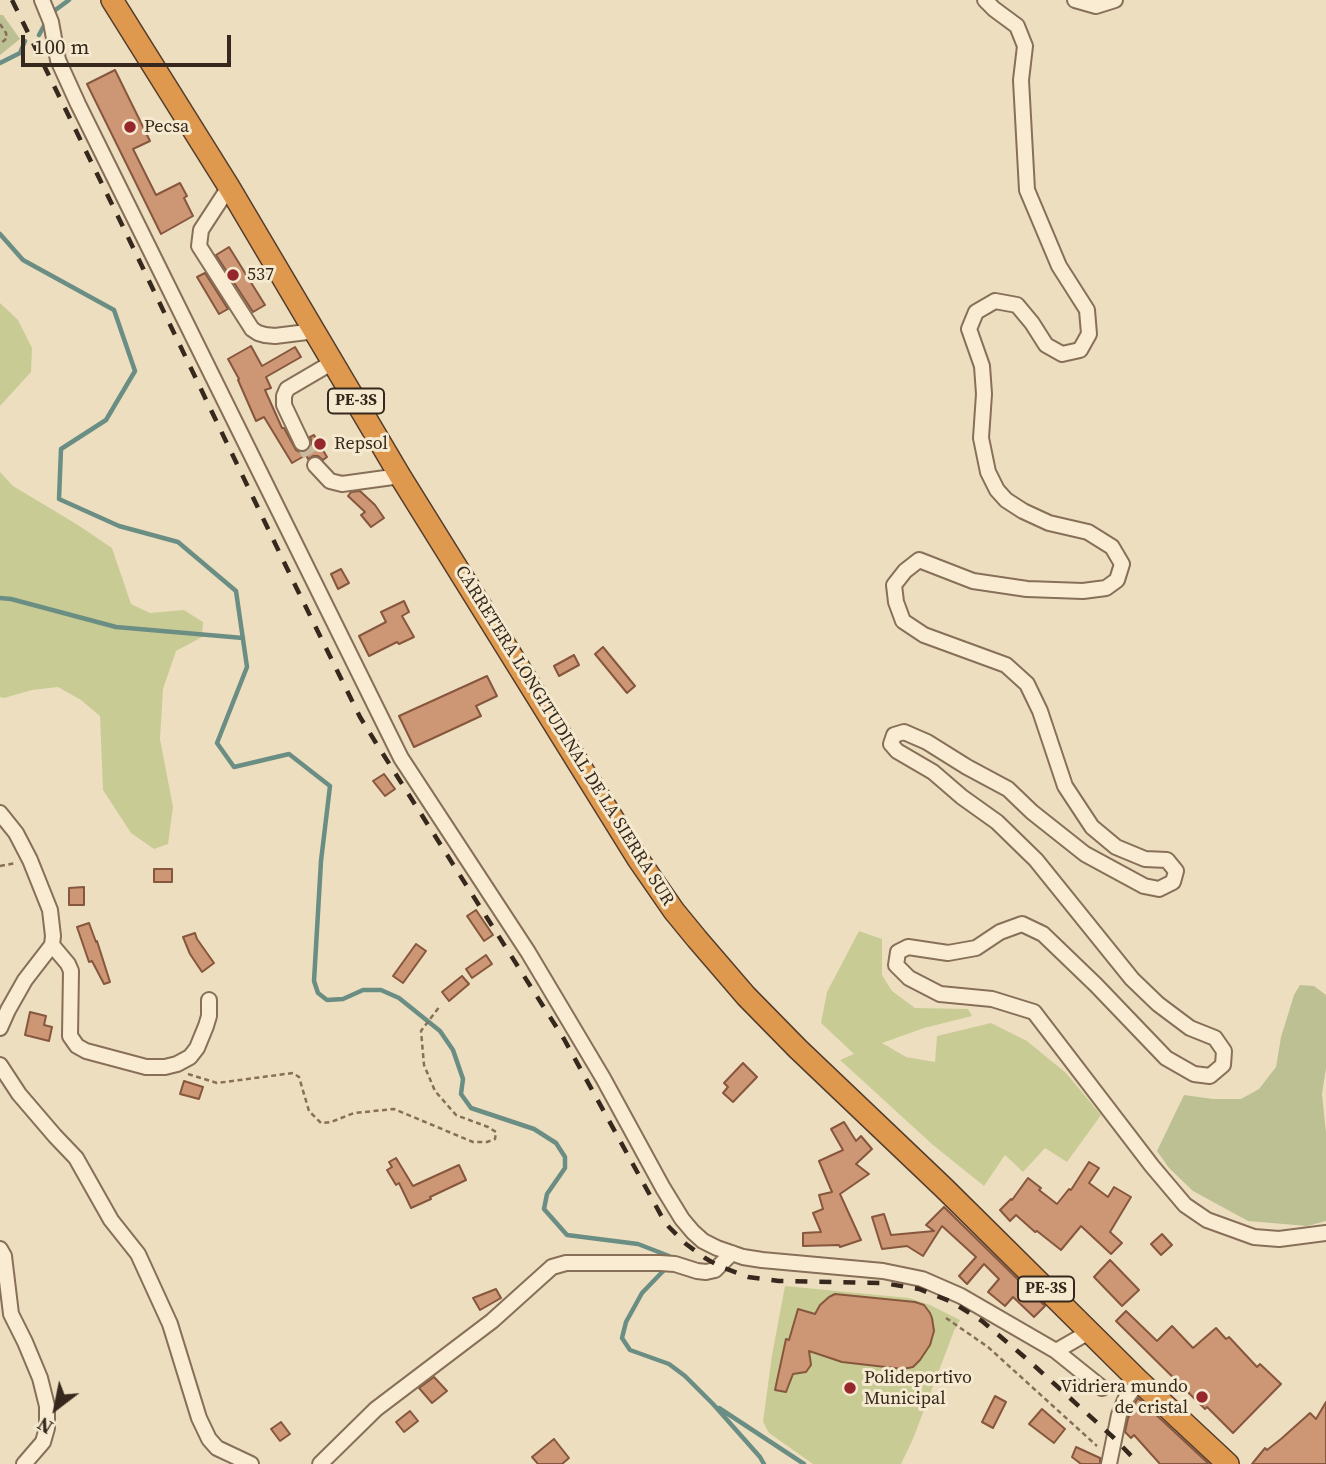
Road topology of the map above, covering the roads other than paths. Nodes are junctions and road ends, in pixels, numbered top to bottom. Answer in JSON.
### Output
{"nodes":[{"id":1,"x":112,"y":0,"type":"edge"},
{"id":2,"x":985,"y":0,"type":"edge"},
{"id":3,"x":1075,"y":0,"type":"edge"},
{"id":4,"x":1115,"y":0,"type":"edge"},
{"id":5,"x":43,"y":2,"type":"edge"},
{"id":6,"x":229,"y":187,"type":"junction"},
{"id":7,"x":315,"y":331,"type":"junction"},
{"id":8,"x":333,"y":362,"type":"junction"},
{"id":9,"x":302,"y":443,"type":"tunnel mouth"},
{"id":10,"x":315,"y":465,"type":"tunnel mouth"},
{"id":11,"x":401,"y":476,"type":"junction"},
{"id":12,"x":0,"y":813,"type":"edge"},
{"id":13,"x":52,"y":945,"type":"junction"},
{"id":14,"x":209,"y":1000,"type":"dead end"},
{"id":15,"x":0,"y":1028,"type":"edge"},
{"id":16,"x":0,"y":1065,"type":"edge"},
{"id":17,"x":1326,"y":1233,"type":"edge"},
{"id":18,"x":0,"y":1249,"type":"edge"},
{"id":19,"x":732,"y":1253,"type":"junction"},
{"id":20,"x":1089,"y":1332,"type":"junction"},
{"id":21,"x":1056,"y":1351,"type":"junction"},
{"id":22,"x":1139,"y":1381,"type":"junction"},
{"id":23,"x":1102,"y":1388,"type":"dead end"},
{"id":24,"x":1109,"y":1461,"type":"edge"},
{"id":25,"x":24,"y":1464,"type":"edge"},
{"id":26,"x":251,"y":1464,"type":"edge"},
{"id":27,"x":320,"y":1464,"type":"edge"},
{"id":28,"x":1228,"y":1464,"type":"edge"}],
"edges":[{"from":1,"to":6,"type":"highway","name":"CARRETERA LONGITUDINAL DE LA SIERRA SUR","number":"PE-3S"},
{"from":2,"to":17,"type":"street"},
{"from":3,"to":4,"type":"street"},
{"from":5,"to":19,"type":"street"},
{"from":6,"to":7,"type":"highway","name":"CARRETERA LONGITUDINAL DE LA SIERRA SUR","number":"PE-3S"},
{"from":6,"to":7,"type":"street"},
{"from":7,"to":8,"type":"highway","name":"CARRETERA LONGITUDINAL DE LA SIERRA SUR","number":"PE-3S"},
{"from":8,"to":9,"type":"street"},
{"from":8,"to":11,"type":"highway","name":"CARRETERA LONGITUDINAL DE LA SIERRA SUR","number":"PE-3S"},
{"from":10,"to":11,"type":"street"},
{"from":11,"to":20,"type":"highway","name":"CARRETERA LONGITUDINAL DE LA SIERRA SUR","number":"PE-3S"},
{"from":12,"to":13,"type":"street"},
{"from":13,"to":14,"type":"street"},
{"from":13,"to":15,"type":"street"},
{"from":16,"to":26,"type":"street"},
{"from":18,"to":25,"type":"street"},
{"from":19,"to":21,"type":"street"},
{"from":19,"to":27,"type":"street"},
{"from":20,"to":21,"type":"street"},
{"from":20,"to":22,"type":"highway","name":"CARRETERA LONGITUDINAL DE LA SIERRA SUR","number":"PE-3S"},
{"from":21,"to":23,"type":"street"},
{"from":22,"to":24,"type":"street"},
{"from":22,"to":28,"type":"highway","name":"CARRETERA LONGITUDINAL DE LA SIERRA SUR","number":"PE-3S"}]}
